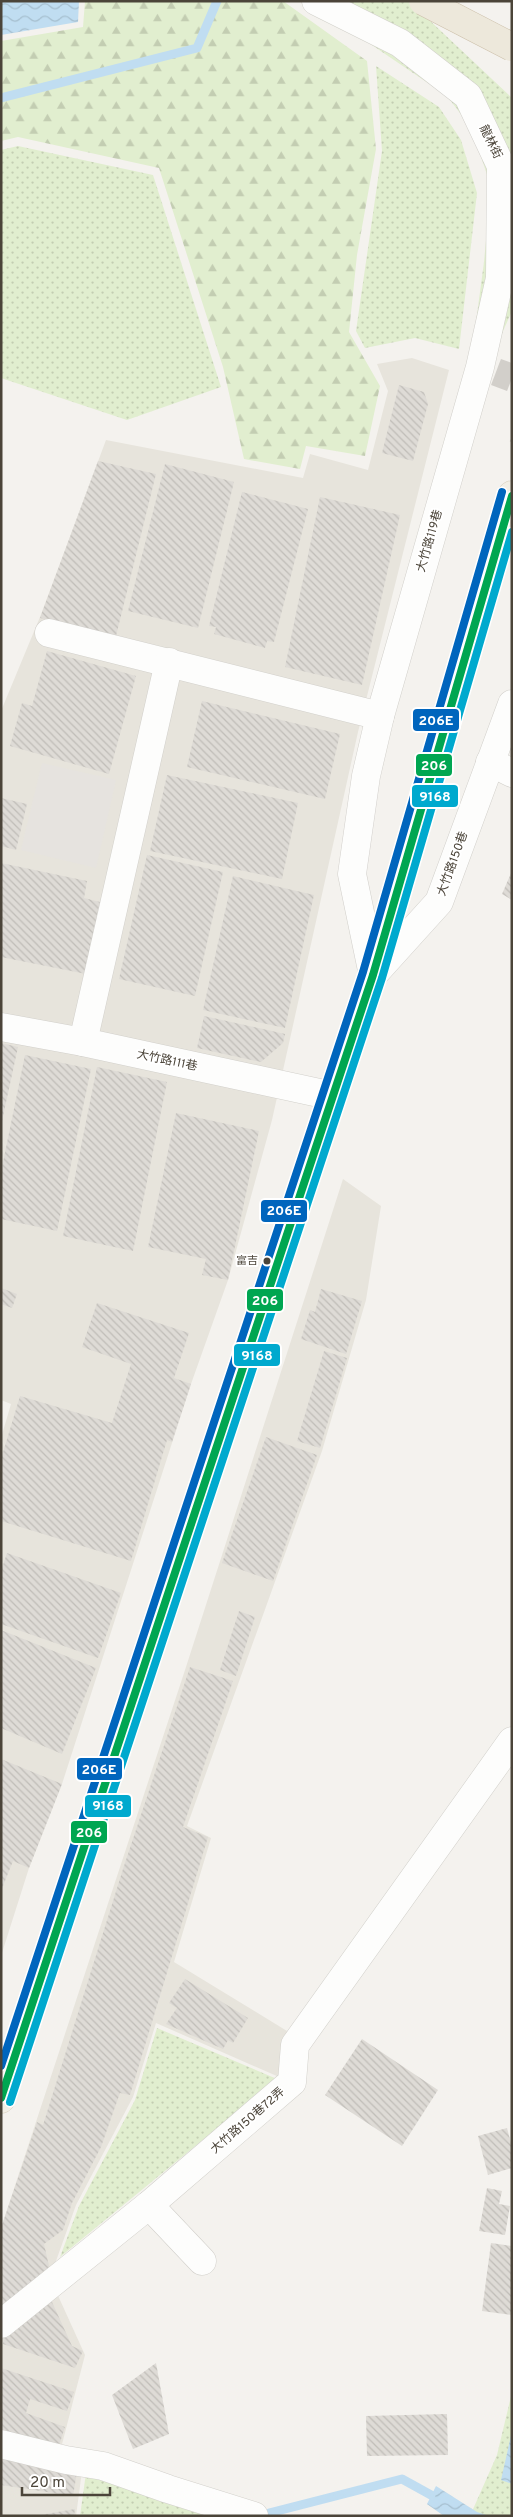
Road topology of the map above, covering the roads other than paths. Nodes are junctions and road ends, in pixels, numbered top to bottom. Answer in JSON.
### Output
{"nodes":[{"id":1,"x":316,"y":1,"type":"edge"},
{"id":2,"x":423,"y":1,"type":"edge"},
{"id":3,"x":512,"y":47,"type":"edge"},
{"id":4,"x":488,"y":370,"type":"joint"},
{"id":5,"x":512,"y":495,"type":"edge"},
{"id":6,"x":49,"y":633,"type":"dead end"},
{"id":7,"x":169,"y":662,"type":"junction"},
{"id":8,"x":512,"y":704,"type":"edge"},
{"id":9,"x":380,"y":716,"type":"junction"},
{"id":10,"x":501,"y":768,"type":"edge"},
{"id":11,"x":373,"y":975,"type":"junction"},
{"id":12,"x":1,"y":1027,"type":"edge"},
{"id":13,"x":82,"y":1042,"type":"junction"},
{"id":14,"x":333,"y":1096,"type":"junction"},
{"id":15,"x":512,"y":1741,"type":"edge"},
{"id":16,"x":1,"y":2099,"type":"edge"},
{"id":17,"x":149,"y":2205,"type":"junction"},
{"id":18,"x":202,"y":2262,"type":"dead end"},
{"id":19,"x":1,"y":2324,"type":"edge"},
{"id":20,"x":1,"y":2444,"type":"edge"},
{"id":21,"x":254,"y":2516,"type":"edge"}],
"edges":[{"from":1,"to":4,"type":"street","name":"龍林街"},
{"from":2,"to":3,"type":"highway","bridge":true},
{"from":4,"to":9,"type":"street","name":"大竹路119巷"},
{"from":5,"to":11,"type":"main road"},
{"from":6,"to":7,"type":"street"},
{"from":7,"to":9,"type":"street"},
{"from":7,"to":13,"type":"street"},
{"from":8,"to":10,"type":"street","name":"大竹路150巷"},
{"from":9,"to":11,"type":"street","name":"大竹路119巷"},
{"from":10,"to":11,"type":"street","name":"大竹路150巷"},
{"from":11,"to":14,"type":"main road"},
{"from":12,"to":13,"type":"street","name":"大竹路111巷"},
{"from":13,"to":14,"type":"street","name":"大竹路111巷"},
{"from":14,"to":16,"type":"main road"},
{"from":15,"to":17,"type":"street","name":"大竹路150巷72弄"},
{"from":17,"to":18,"type":"street"},
{"from":17,"to":19,"type":"street","name":"大竹路150巷72弄"},
{"from":20,"to":21,"type":"street"}]}
